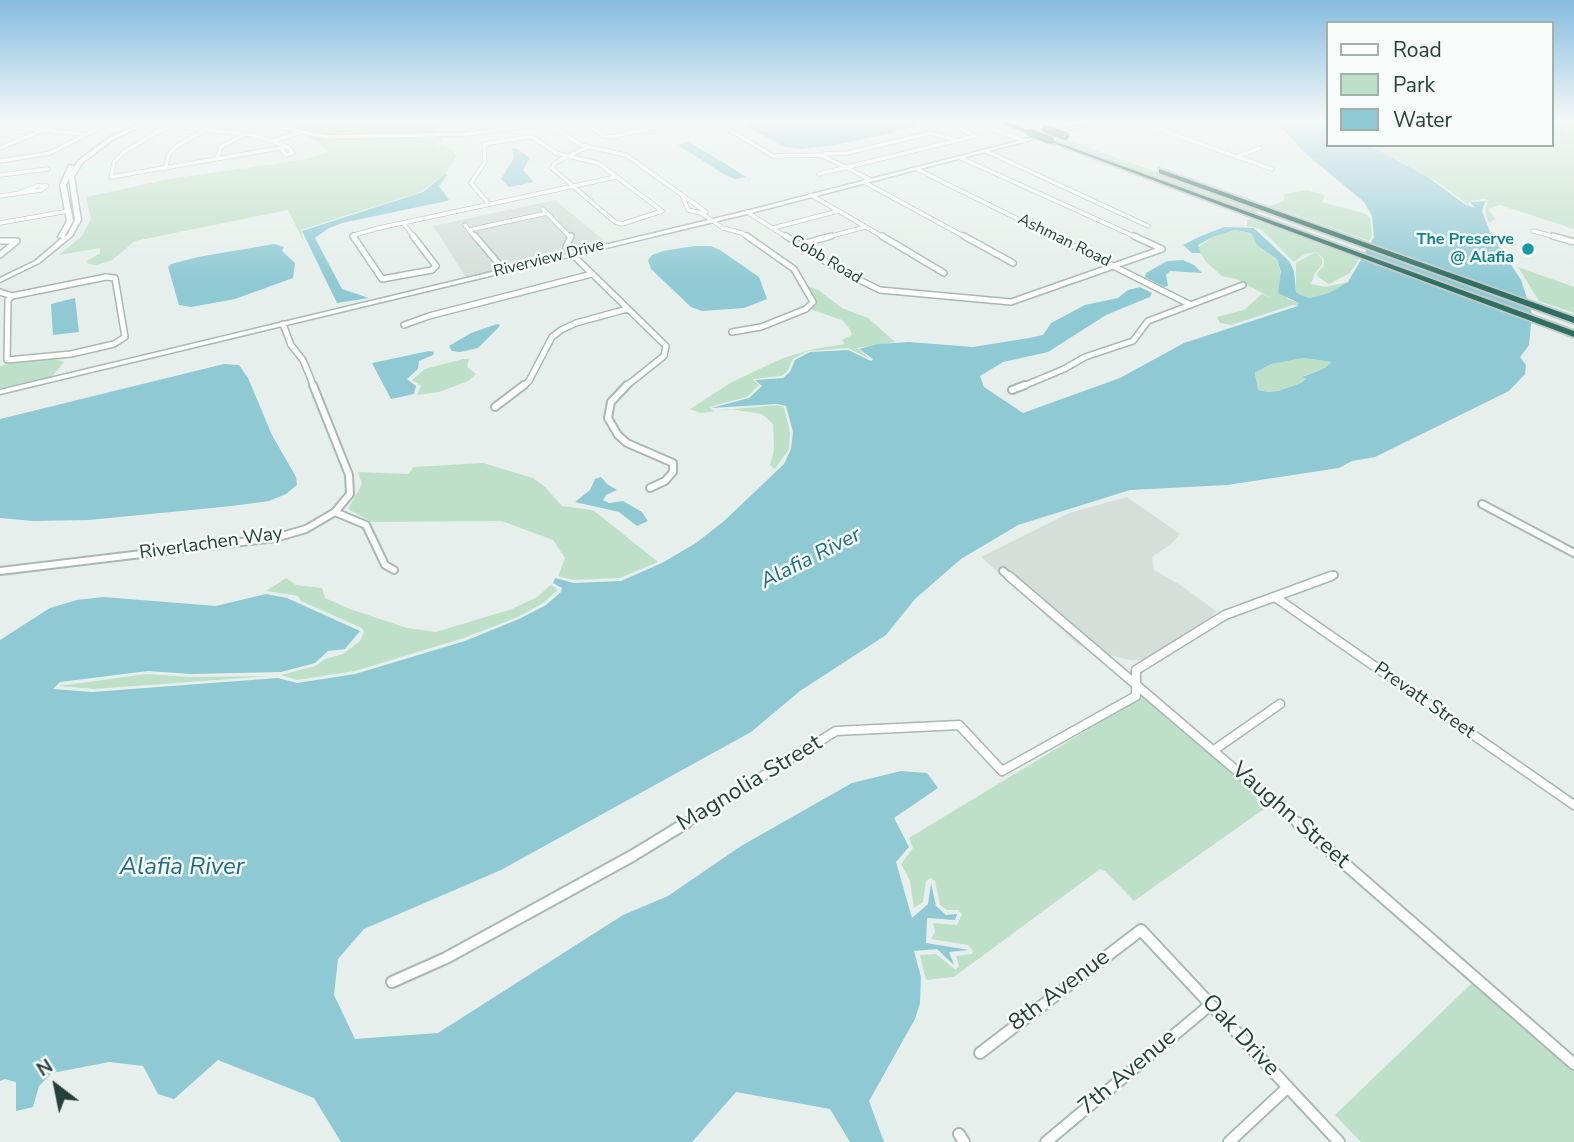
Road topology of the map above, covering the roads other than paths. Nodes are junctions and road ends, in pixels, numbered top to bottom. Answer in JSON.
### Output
{"nodes":[{"id":1,"x":68,"y":175,"type":"edge"},
{"id":2,"x":72,"y":175,"type":"edge"},
{"id":3,"x":112,"y":175,"type":"edge"},
{"id":4,"x":131,"y":175,"type":"edge"},
{"id":5,"x":476,"y":175,"type":"edge"},
{"id":6,"x":561,"y":175,"type":"edge"},
{"id":7,"x":654,"y":175,"type":"edge"},
{"id":8,"x":862,"y":175,"type":"edge"},
{"id":9,"x":891,"y":175,"type":"edge"},
{"id":10,"x":930,"y":175,"type":"edge"},
{"id":11,"x":999,"y":175,"type":"edge"},
{"id":12,"x":1039,"y":175,"type":"edge"},
{"id":13,"x":1154,"y":175,"type":"edge"},
{"id":14,"x":1172,"y":175,"type":"edge"},
{"id":15,"x":616,"y":177,"type":"joint"},
{"id":16,"x":864,"y":182,"type":"junction"},
{"id":17,"x":573,"y":186,"type":"junction"},
{"id":18,"x":21,"y":192,"type":"junction"},
{"id":19,"x":682,"y":195,"type":"junction"},
{"id":20,"x":811,"y":195,"type":"junction"},
{"id":21,"x":0,"y":196,"type":"edge"},
{"id":22,"x":489,"y":204,"type":"junction"},
{"id":23,"x":696,"y":205,"type":"junction"},
{"id":24,"x":686,"y":206,"type":"junction"},
{"id":25,"x":76,"y":209,"type":"junction"},
{"id":26,"x":68,"y":211,"type":"junction"},
{"id":27,"x":838,"y":211,"type":"junction"},
{"id":28,"x":1259,"y":211,"type":"junction"},
{"id":29,"x":747,"y":212,"type":"junction"},
{"id":30,"x":713,"y":220,"type":"junction"},
{"id":31,"x":0,"y":223,"type":"edge"},
{"id":32,"x":403,"y":223,"type":"junction"},
{"id":33,"x":465,"y":225,"type":"dead end"},
{"id":34,"x":1148,"y":226,"type":"dead end"},
{"id":35,"x":865,"y":227,"type":"junction"},
{"id":36,"x":773,"y":228,"type":"junction"},
{"id":37,"x":469,"y":230,"type":"junction"},
{"id":38,"x":1533,"y":231,"type":"dead end"},
{"id":39,"x":0,"y":241,"type":"edge"},
{"id":40,"x":1574,"y":242,"type":"edge"},
{"id":41,"x":799,"y":245,"type":"junction"},
{"id":42,"x":572,"y":254,"type":"junction"},
{"id":43,"x":0,"y":255,"type":"edge"},
{"id":44,"x":1013,"y":263,"type":"dead end"},
{"id":45,"x":1113,"y":265,"type":"junction"},
{"id":46,"x":504,"y":270,"type":"junction"},
{"id":47,"x":944,"y":273,"type":"dead end"},
{"id":48,"x":592,"y":274,"type":"junction"},
{"id":49,"x":0,"y":278,"type":"edge"},
{"id":50,"x":1243,"y":285,"type":"dead end"},
{"id":51,"x":0,"y":292,"type":"edge"},
{"id":52,"x":12,"y":296,"type":"junction"},
{"id":53,"x":1191,"y":305,"type":"junction"},
{"id":54,"x":627,"y":309,"type":"junction"},
{"id":55,"x":1574,"y":320,"type":"edge"},
{"id":56,"x":284,"y":324,"type":"junction"},
{"id":57,"x":404,"y":325,"type":"dead end"},
{"id":58,"x":732,"y":332,"type":"dead end"},
{"id":59,"x":1574,"y":334,"type":"edge"},
{"id":60,"x":1012,"y":390,"type":"dead end"},
{"id":61,"x":0,"y":393,"type":"edge"},
{"id":62,"x":495,"y":407,"type":"dead end"},
{"id":63,"x":650,"y":488,"type":"dead end"},
{"id":64,"x":1482,"y":504,"type":"dead end"},
{"id":65,"x":335,"y":512,"type":"junction"},
{"id":66,"x":1574,"y":553,"type":"edge"},
{"id":67,"x":394,"y":570,"type":"dead end"},
{"id":68,"x":0,"y":571,"type":"edge"},
{"id":69,"x":1003,"y":571,"type":"dead end"},
{"id":70,"x":1334,"y":575,"type":"dead end"},
{"id":71,"x":1275,"y":597,"type":"junction"},
{"id":72,"x":1137,"y":684,"type":"junction"},
{"id":73,"x":1280,"y":704,"type":"dead end"},
{"id":74,"x":1214,"y":750,"type":"junction"},
{"id":75,"x":1574,"y":805,"type":"edge"},
{"id":76,"x":1142,"y":930,"type":"joint"},
{"id":77,"x":392,"y":982,"type":"dead end"},
{"id":78,"x":1210,"y":1005,"type":"junction"},
{"id":79,"x":979,"y":1053,"type":"dead end"},
{"id":80,"x":1574,"y":1064,"type":"edge"},
{"id":81,"x":1288,"y":1087,"type":"junction"},
{"id":82,"x":1046,"y":1142,"type":"edge"},
{"id":83,"x":1229,"y":1142,"type":"edge"},
{"id":84,"x":1339,"y":1142,"type":"edge"}],
"edges":[{"from":1,"to":26,"type":"street"},
{"from":2,"to":25,"type":"street"},
{"from":3,"to":4,"type":"street"},
{"from":5,"to":22,"type":"street"},
{"from":6,"to":17,"type":"street"},
{"from":7,"to":19,"type":"street"},
{"from":8,"to":16,"type":"street"},
{"from":9,"to":16,"type":"street","name":"Riverview Drive"},
{"from":10,"to":45,"type":"street","name":"Ashman Road"},
{"from":11,"to":45,"type":"street","name":"Cobb Road"},
{"from":12,"to":34,"type":"street"},
{"from":13,"to":28,"type":"highway","bridge":true},
{"from":14,"to":28,"type":"highway"},
{"from":15,"to":17,"type":"street"},
{"from":15,"to":17,"type":"street"},
{"from":16,"to":20,"type":"street","name":"Riverview Drive"},
{"from":16,"to":44,"type":"street"},
{"from":17,"to":22,"type":"street"},
{"from":18,"to":18,"type":"street"},
{"from":18,"to":21,"type":"street"},
{"from":19,"to":23,"type":"street"},
{"from":19,"to":24,"type":"street"},
{"from":20,"to":27,"type":"street"},
{"from":20,"to":29,"type":"street","name":"Riverview Drive"},
{"from":22,"to":32,"type":"street"},
{"from":23,"to":24,"type":"street"},
{"from":23,"to":30,"type":"street"},
{"from":24,"to":30,"type":"street"},
{"from":25,"to":26,"type":"street"},
{"from":25,"to":49,"type":"street"},
{"from":26,"to":31,"type":"street"},
{"from":26,"to":49,"type":"street"},
{"from":27,"to":35,"type":"street"},
{"from":27,"to":36,"type":"street"},
{"from":28,"to":55,"type":"highway"},
{"from":28,"to":59,"type":"highway"},
{"from":29,"to":30,"type":"street","name":"Riverview Drive"},
{"from":29,"to":36,"type":"street","name":"Cobb Road"},
{"from":30,"to":42,"type":"street","name":"Riverview Drive"},
{"from":30,"to":58,"type":"street"},
{"from":32,"to":32,"type":"street"},
{"from":33,"to":37,"type":"street"},
{"from":35,"to":41,"type":"street"},
{"from":35,"to":47,"type":"street"},
{"from":36,"to":41,"type":"street","name":"Cobb Road"},
{"from":37,"to":42,"type":"street"},
{"from":37,"to":46,"type":"street"},
{"from":38,"to":40,"type":"street"},
{"from":39,"to":43,"type":"street"},
{"from":41,"to":45,"type":"street","name":"Cobb Road"},
{"from":42,"to":46,"type":"street","name":"Riverview Drive"},
{"from":42,"to":48,"type":"street"},
{"from":45,"to":53,"type":"street","name":"Ashman Road"},
{"from":46,"to":56,"type":"street","name":"Riverview Drive"},
{"from":48,"to":54,"type":"street"},
{"from":48,"to":57,"type":"street"},
{"from":50,"to":53,"type":"street"},
{"from":51,"to":52,"type":"street"},
{"from":52,"to":52,"type":"street"},
{"from":53,"to":60,"type":"street"},
{"from":54,"to":62,"type":"street"},
{"from":54,"to":63,"type":"street"},
{"from":56,"to":61,"type":"street","name":"Riverview Drive"},
{"from":56,"to":65,"type":"street"},
{"from":64,"to":66,"type":"street"},
{"from":65,"to":67,"type":"street"},
{"from":65,"to":68,"type":"street","name":"Riverlachen Way"},
{"from":69,"to":72,"type":"street","name":"Vaughn Street"},
{"from":70,"to":71,"type":"street"},
{"from":71,"to":72,"type":"street"},
{"from":71,"to":75,"type":"street","name":"Prevatt Street"},
{"from":72,"to":74,"type":"street","name":"Vaughn Street"},
{"from":72,"to":77,"type":"street","name":"Magnolia Street"},
{"from":73,"to":74,"type":"street"},
{"from":74,"to":80,"type":"street","name":"Vaughn Street"},
{"from":76,"to":78,"type":"street","name":"Oak Drive"},
{"from":76,"to":79,"type":"street","name":"8th Avenue"},
{"from":78,"to":81,"type":"street","name":"Oak Drive"},
{"from":78,"to":82,"type":"street","name":"7th Avenue"},
{"from":81,"to":83,"type":"street"},
{"from":81,"to":84,"type":"street","name":"Oak Drive"}]}
